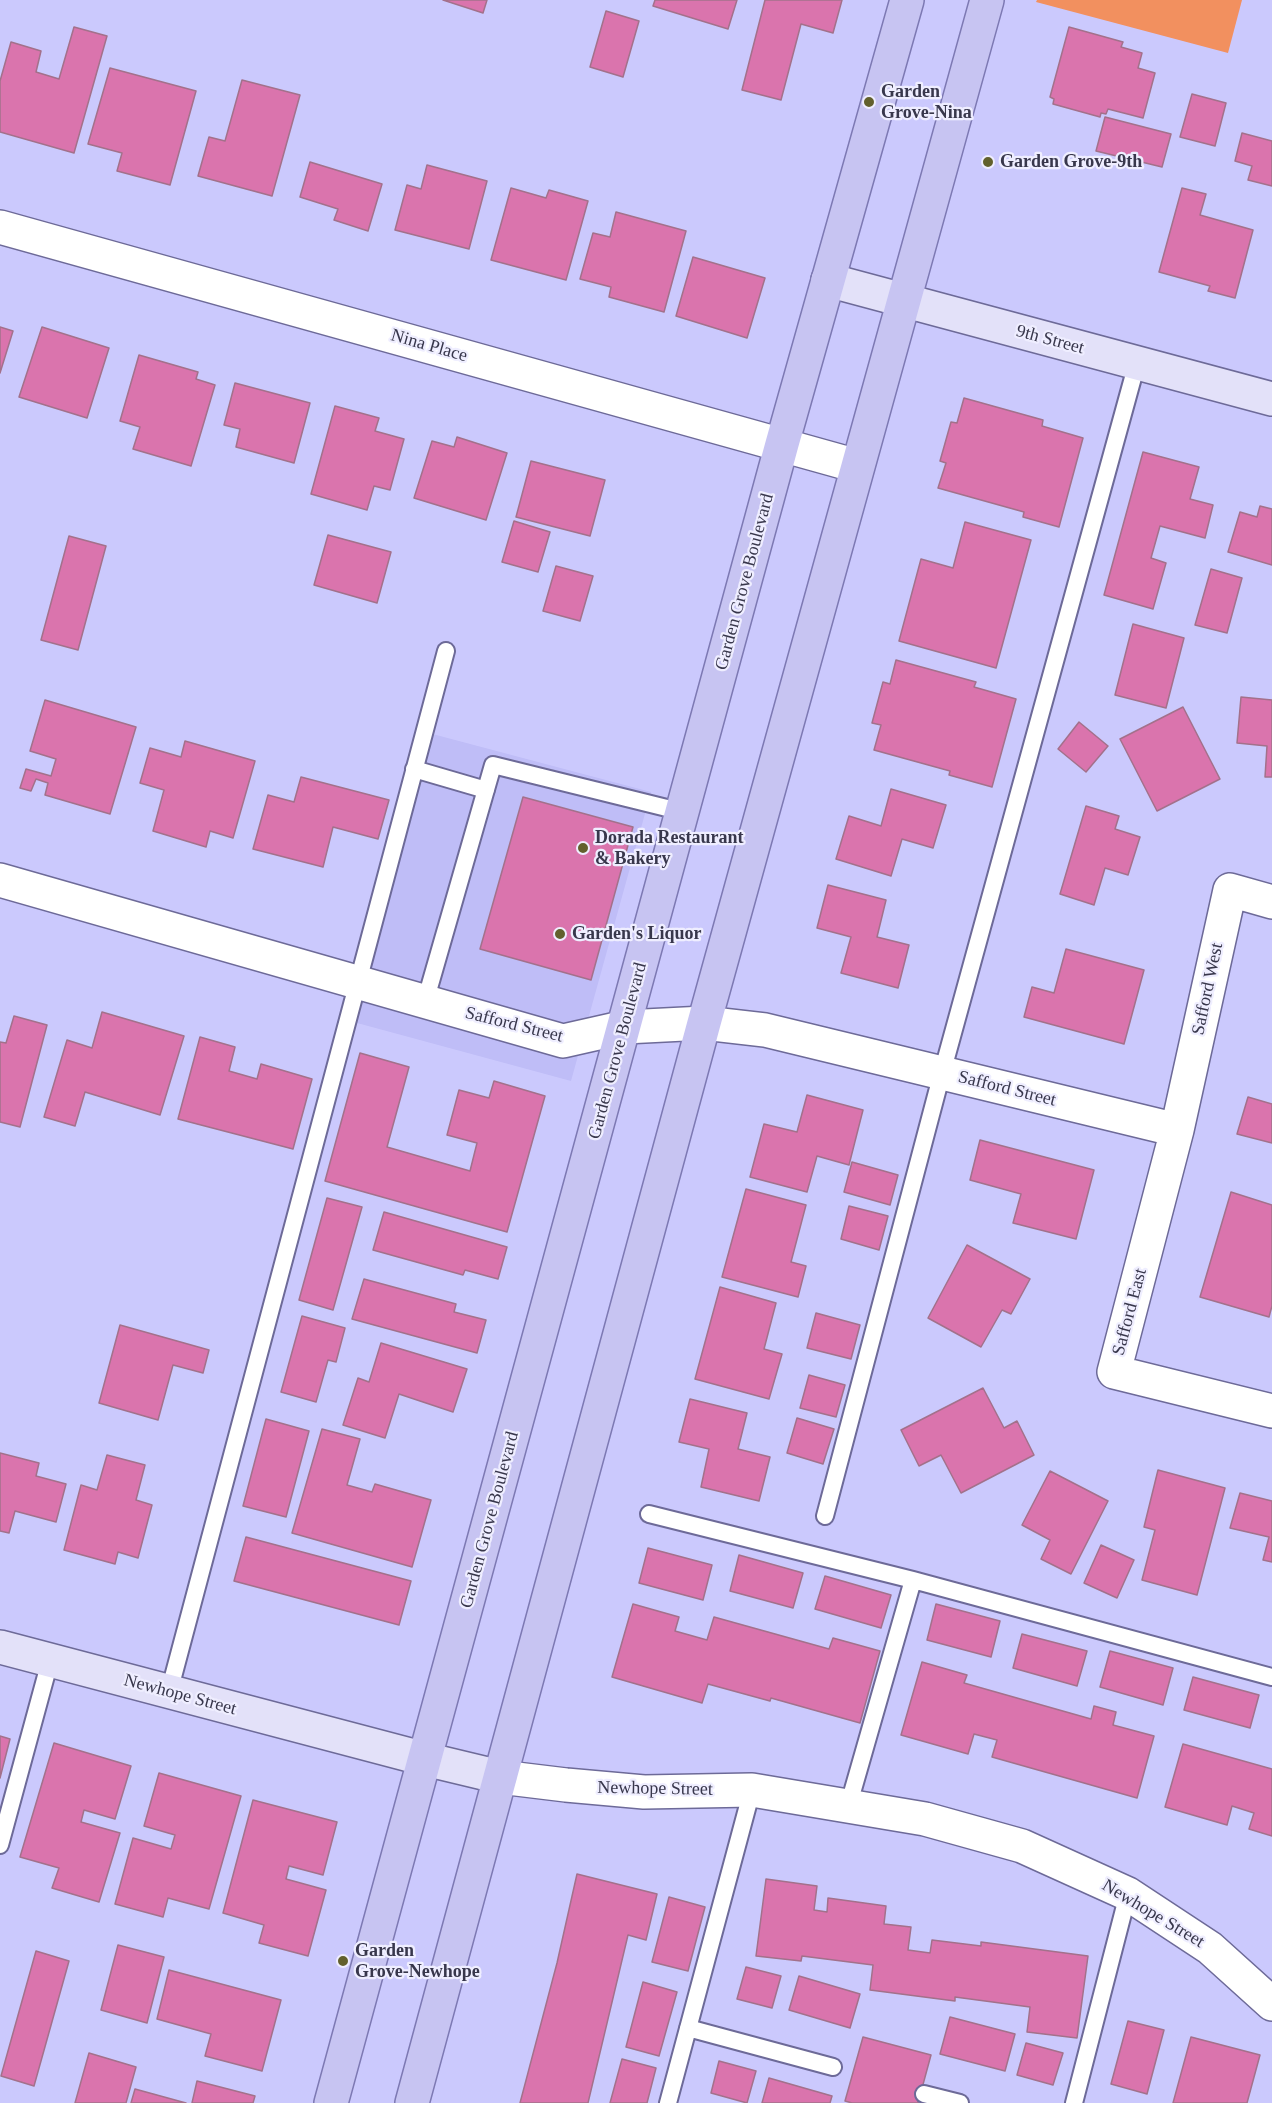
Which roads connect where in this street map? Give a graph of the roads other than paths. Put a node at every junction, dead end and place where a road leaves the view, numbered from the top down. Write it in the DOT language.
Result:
graph roads {
  1 [pos="906,0"];
  2 [pos="987,0"];
  3 [pos="0,227"];
  4 [pos="828,280"];
  5 [pos="903,300"];
  6 [pos="1137,363"];
  7 [pos="1272,399"];
  8 [pos="782,444"];
  9 [pos="857,466"];
  10 [pos="446,651"];
  11 [pos="414,769"];
  12 [pos="486,790"];
  13 [pos="683,812"];
  14 [pos="0,880"];
  15 [pos="1272,902"];
  16 [pos="357,982"];
  17 [pos="425,1002"];
  18 [pos="704,1023"];
  19 [pos="624,1027"];
  20 [pos="942,1073"];
  21 [pos="1178,1130"];
  22 [pos="1272,1412"];
  23 [pos="649,1514"];
  24 [pos="825,1516"];
  25 [pos="913,1580"];
  26 [pos="0,1647"];
  27 [pos="50,1661"];
  28 [pos="1272,1677"];
  29 [pos="169,1692"];
  30 [pos="425,1760"];
  31 [pos="500,1777"];
  32 [pos="752,1790"];
  33 [pos="848,1806"];
  34 [pos="0,1845"];
  35 [pos="1128,1894"];
  36 [pos="1272,2004"];
  37 [pos="688,2028"];
  38 [pos="833,2067"];
  39 [pos="924,2094"];
  40 [pos="331,2103"];
  41 [pos="412,2103"];
  42 [pos="668,2103"];
  43 [pos="960,2103"];
  44 [pos="1074,2103"];
  1 -- 4 [label="main road, Garden Grove Boulevard"];
  2 -- 5 [label="main road"];
  3 -- 8 [label="street, Nina Place"];
  4 -- 5 [label="street, 9th Street"];
  4 -- 8 [label="main road, Garden Grove Boulevard"];
  5 -- 6 [label="street, 9th Street"];
  5 -- 9 [label="main road"];
  6 -- 7 [label="street, 9th Street"];
  6 -- 20 [label="lane"];
  8 -- 9 [label="street, Nina Place"];
  8 -- 13 [label="main road, Garden Grove Boulevard"];
  9 -- 18 [label="main road"];
  10 -- 11 [label="lane"];
  11 -- 12 [label="lane"];
  11 -- 16 [label="lane"];
  12 -- 13 [label="lane"];
  12 -- 17 [label="lane"];
  13 -- 19 [label="main road, Garden Grove Boulevard"];
  14 -- 16 [label="street, Safford Street"];
  15 -- 21 [label="street, Safford West"];
  16 -- 17 [label="street, Safford Street"];
  16 -- 29 [label="lane"];
  17 -- 19 [label="street, Safford Street"];
  18 -- 19 [label="street, Safford Street"];
  18 -- 20 [label="street, Safford Street"];
  18 -- 31 [label="main road"];
  19 -- 30 [label="main road, Garden Grove Boulevard"];
  20 -- 21 [label="street, Safford Street"];
  20 -- 24 [label="lane"];
  21 -- 22 [label="street, Safford East"];
  23 -- 25 [label="lane"];
  25 -- 28 [label="lane"];
  25 -- 33 [label="lane"];
  26 -- 27 [label="street, Newhope Street"];
  27 -- 29 [label="street, Newhope Street"];
  27 -- 34 [label="lane"];
  29 -- 30 [label="street, Newhope Street"];
  30 -- 31 [label="street, Newhope Street"];
  30 -- 40 [label="main road, Garden Grove Boulevard"];
  31 -- 32 [label="street, Newhope Street"];
  31 -- 41 [label="main road"];
  32 -- 33 [label="street, Newhope Street"];
  32 -- 37 [label="lane"];
  33 -- 35 [label="street, Newhope Street"];
  35 -- 36 [label="street, Newhope Street"];
  35 -- 44 [label="lane"];
  37 -- 38 [label="lane"];
  37 -- 42 [label="lane"];
  39 -- 43 [label="lane"];
}
